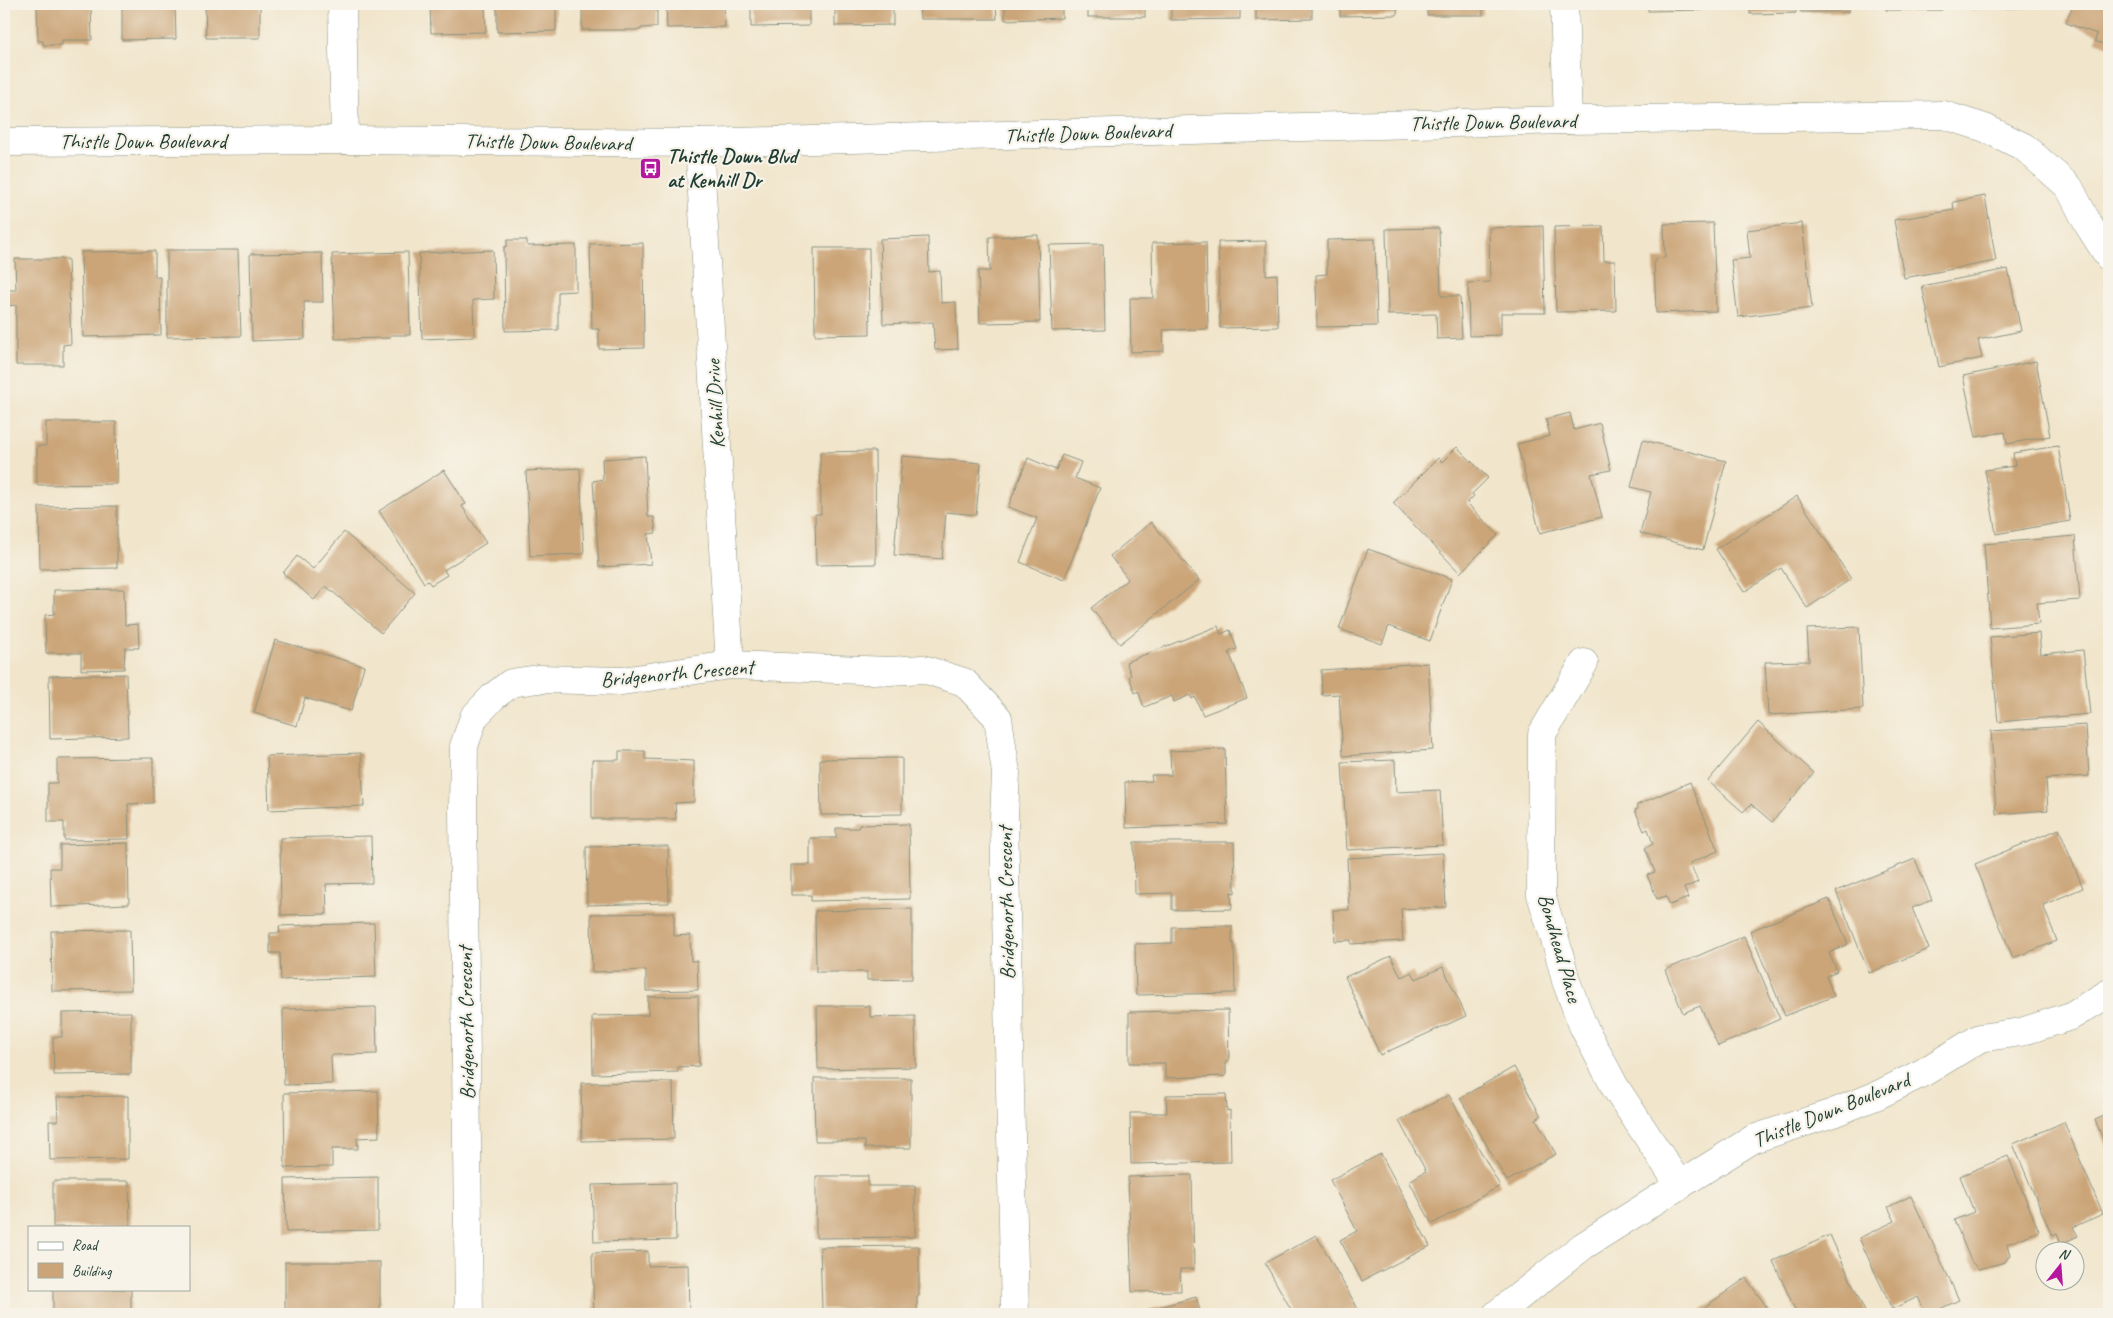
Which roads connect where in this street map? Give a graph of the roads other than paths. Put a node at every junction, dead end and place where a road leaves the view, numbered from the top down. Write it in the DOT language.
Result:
graph roads {
  1 [pos="342,4"];
  2 [pos="1564,4"];
  3 [pos="1568,120"];
  4 [pos="345,140"];
  5 [pos="4,142"];
  6 [pos="699,143"];
  7 [pos="2109,257"];
  8 [pos="1584,664"];
  9 [pos="730,665"];
  10 [pos="2109,992"];
  11 [pos="1680,1186"];
  12 [pos="470,1314"];
  13 [pos="1015,1314"];
  14 [pos="1497,1314"];
  1 -- 4 [label="street"];
  2 -- 3 [label="street"];
  3 -- 6 [label="street, Thistle Down Boulevard"];
  3 -- 7 [label="street, Thistle Down Boulevard"];
  4 -- 5 [label="street, Thistle Down Boulevard"];
  4 -- 6 [label="street, Thistle Down Boulevard"];
  6 -- 9 [label="street, Kenhill Drive"];
  8 -- 11 [label="street, Bondhead Place"];
  9 -- 12 [label="street, Bridgenorth Crescent"];
  9 -- 13 [label="street, Bridgenorth Crescent"];
  10 -- 11 [label="street, Thistle Down Boulevard"];
  11 -- 14 [label="street, Thistle Down Boulevard"];
}
